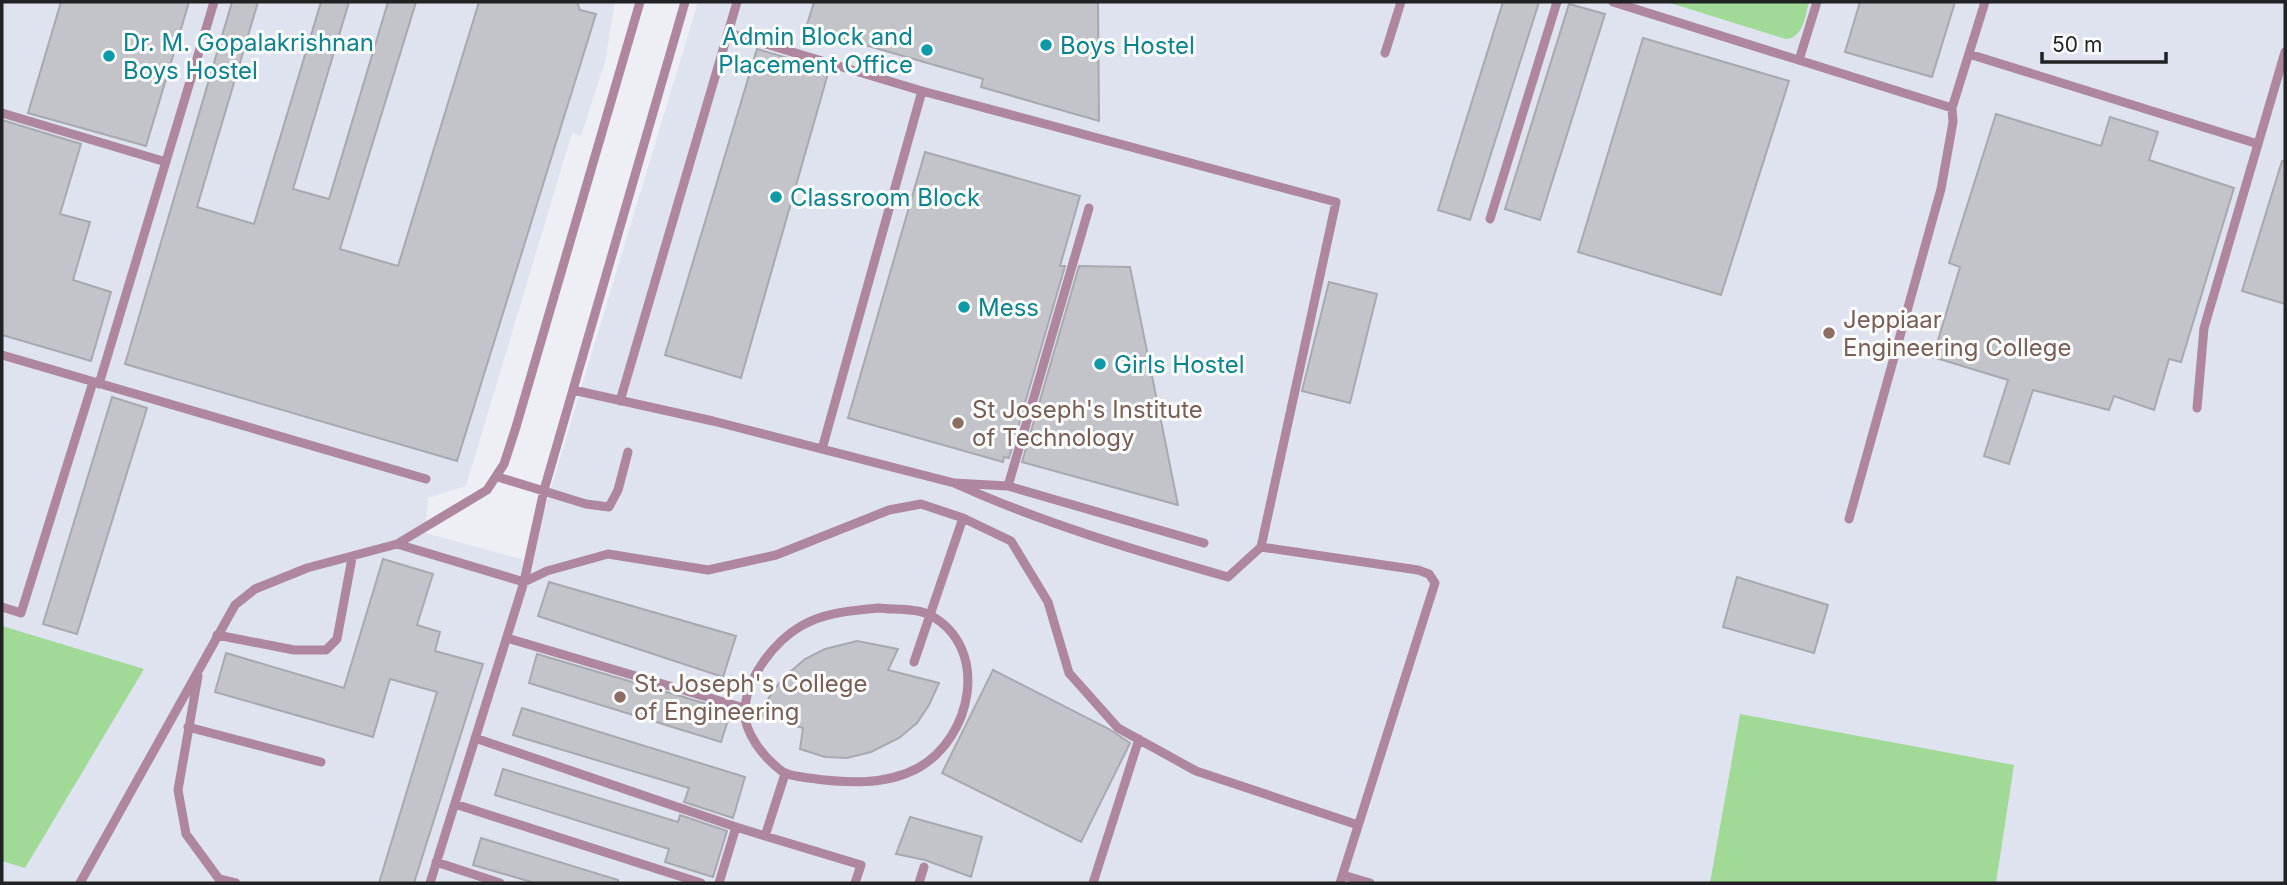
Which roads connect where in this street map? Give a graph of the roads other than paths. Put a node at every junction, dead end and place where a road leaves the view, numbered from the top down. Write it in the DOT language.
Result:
graph roads {
  1 [pos="214,2"];
  2 [pos="640,2"];
  3 [pos="685,2"];
  4 [pos="737,2"];
  5 [pos="1401,2"];
  6 [pos="1558,2"];
  7 [pos="1614,2"];
  8 [pos="1817,2"];
  9 [pos="1985,2"];
  10 [pos="1634,5"];
  11 [pos="729,33"];
  12 [pos="2285,52"];
  13 [pos="1385,53"];
  14 [pos="1969,54"];
  15 [pos="1799,60"];
  16 [pos="922,91"];
  17 [pos="1952,108"];
  18 [pos="2,113"];
  19 [pos="2258,144"];
  20 [pos="166,162"];
  21 [pos="1089,208"];
  22 [pos="1490,219"];
  23 [pos="2,355"];
  24 [pos="96,383"];
  25 [pos="573,390"];
  26 [pos="620,401"];
  27 [pos="2197,408"];
  28 [pos="822,449"];
  29 [pos="628,452"];
  30 [pos="498,477"];
  31 [pos="426,479"];
  32 [pos="954,483"];
  33 [pos="1008,486"];
  34 [pos="544,490"];
  35 [pos="962,519"];
  36 [pos="1849,519"];
  37 [pos="1204,543"];
  38 [pos="397,544"];
  39 [pos="1261,547"];
  40 [pos="352,558"];
  41 [pos="524,582"];
  42 [pos="2,607"];
  43 [pos="928,614"];
  44 [pos="217,635"];
  45 [pos="508,638"];
  46 [pos="914,662"];
  47 [pos="200,667"];
  48 [pos="744,708"];
  49 [pos="188,727"];
  50 [pos="475,738"];
  51 [pos="1139,739"];
  52 [pos="321,762"];
  53 [pos="785,774"];
  54 [pos="455,804"];
  55 [pos="1358,825"];
  56 [pos="736,828"];
  57 [pos="765,836"];
  58 [pos="436,862"];
  59 [pos="924,867"];
  60 [pos="1341,879"];
  61 [pos="80,883"];
  62 [pos="236,883"];
  63 [pos="430,883"];
  64 [pos="500,883"];
  65 [pos="701,883"];
  66 [pos="719,883"];
  67 [pos="855,883"];
  68 [pos="919,883"];
  69 [pos="1093,883"];
  70 [pos="1370,883"];
  1 -- 20 [label="lane"];
  2 -- 30 [label="lane"];
  3 -- 25 [label="lane"];
  4 -- 11 [label="lane"];
  5 -- 13 [label="lane"];
  6 -- 22 [label="lane"];
  7 -- 10 [label="lane"];
  8 -- 15 [label="lane"];
  9 -- 14 [label="lane"];
  10 -- 15 [label="lane"];
  11 -- 16 [label="lane"];
  11 -- 26 [label="lane"];
  12 -- 19 [label="lane"];
  14 -- 17 [label="lane"];
  14 -- 19 [label="lane"];
  15 -- 17 [label="lane"];
  16 -- 28 [label="lane"];
  16 -- 39 [label="lane"];
  17 -- 36 [label="lane"];
  18 -- 20 [label="lane"];
  19 -- 27 [label="lane"];
  20 -- 24 [label="lane"];
  21 -- 33 [label="lane"];
  23 -- 24 [label="lane"];
  24 -- 31 [label="lane"];
  24 -- 42 [label="lane"];
  25 -- 26 [label="lane"];
  25 -- 34 [label="lane"];
  26 -- 28 [label="lane"];
  28 -- 32 [label="lane"];
  29 -- 34 [label="lane"];
  30 -- 34 [label="lane"];
  30 -- 38 [label="lane"];
  32 -- 33 [label="lane"];
  32 -- 39 [label="lane"];
  33 -- 37 [label="lane"];
  34 -- 41 [label="lane"];
  35 -- 41 [label="lane"];
  35 -- 43 [label="lane"];
  35 -- 51 [label="lane"];
  38 -- 40 [label="lane"];
  38 -- 41 [label="lane"];
  39 -- 55 [label="lane"];
  40 -- 44 [label="lane"];
  40 -- 44 [label="lane"];
  41 -- 45 [label="lane"];
  43 -- 46 [label="lane"];
  43 -- 48 [label="lane"];
  43 -- 53 [label="lane"];
  44 -- 47 [label="lane"];
  45 -- 48 [label="lane"];
  45 -- 50 [label="lane"];
  47 -- 49 [label="lane"];
  47 -- 61 [label="lane"];
  48 -- 53 [label="lane"];
  49 -- 52 [label="lane"];
  49 -- 62 [label="lane"];
  50 -- 54 [label="lane"];
  50 -- 56 [label="lane"];
  51 -- 55 [label="lane"];
  51 -- 69 [label="lane"];
  53 -- 57 [label="lane"];
  54 -- 58 [label="lane"];
  54 -- 65 [label="lane"];
  55 -- 60 [label="lane"];
  56 -- 57 [label="lane"];
  56 -- 66 [label="lane"];
  57 -- 67 [label="lane"];
  58 -- 63 [label="lane"];
  58 -- 64 [label="lane"];
  59 -- 68 [label="lane"];
  60 -- 70 [label="lane"];
}
